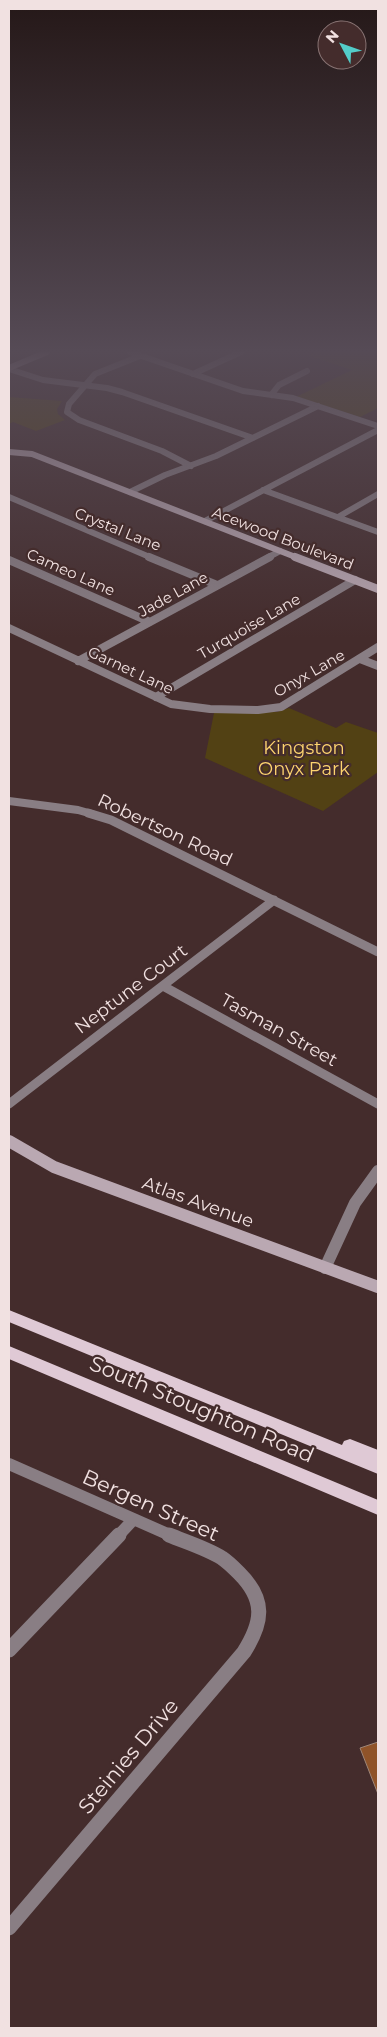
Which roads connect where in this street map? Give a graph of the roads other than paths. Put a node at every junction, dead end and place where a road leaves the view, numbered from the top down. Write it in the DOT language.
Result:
graph roads {
  1 [pos="152,447"];
  2 [pos="234,447"];
  3 [pos="343,447"];
  4 [pos="9,452"];
  5 [pos="190,466"];
  6 [pos="263,490"];
  7 [pos="130,492"];
  8 [pos="378,494"];
  9 [pos="9,496"];
  10 [pos="338,517"];
  11 [pos="205,521"];
  12 [pos="378,532"];
  13 [pos="280,551"];
  14 [pos="9,560"];
  15 [pos="355,580"];
  16 [pos="218,585"];
  17 [pos="378,588"];
  18 [pos="150,622"];
  19 [pos="9,628"];
  20 [pos="378,647"];
  21 [pos="360,659"];
  22 [pos="78,661"];
  23 [pos="378,666"];
  24 [pos="156,697"];
  25 [pos="248,709"];
  26 [pos="9,801"];
  27 [pos="274,900"];
  28 [pos="378,952"];
  29 [pos="163,986"];
  30 [pos="9,1104"];
  31 [pos="378,1104"];
  32 [pos="9,1141"];
  33 [pos="378,1171"];
  34 [pos="325,1268"];
  35 [pos="378,1288"];
  36 [pos="9,1316"];
  37 [pos="81,1345"];
  38 [pos="9,1352"];
  39 [pos="378,1457"];
  40 [pos="9,1464"];
  41 [pos="378,1467"];
  42 [pos="298,1474"];
  43 [pos="378,1508"];
  44 [pos="378,1515"];
  45 [pos="133,1520"];
  46 [pos="258,1603"];
  47 [pos="9,1650"];
  48 [pos="9,1928"];
  1 -- 5 [label="street"];
  2 -- 5 [label="street"];
  3 -- 6 [label="street"];
  4 -- 7 [label="street, Acewood Boulevard"];
  5 -- 7 [label="street"];
  6 -- 10 [label="street"];
  6 -- 11 [label="street"];
  7 -- 11 [label="street, Acewood Boulevard"];
  8 -- 10 [label="street"];
  9 -- 16 [label="street, Crystal Lane"];
  10 -- 12 [label="street"];
  11 -- 13 [label="street, Acewood Boulevard"];
  13 -- 15 [label="street, Acewood Boulevard"];
  13 -- 16 [label="street, Jade Lane"];
  14 -- 18 [label="street, Cameo Lane"];
  15 -- 17 [label="street, Acewood Boulevard"];
  15 -- 24 [label="street, Turquoise Lane"];
  16 -- 18 [label="street, Jade Lane"];
  18 -- 22 [label="street, Jade Lane"];
  19 -- 22 [label="street, Garnet Lane"];
  20 -- 21 [label="street, Onyx Lane"];
  21 -- 23 [label="street"];
  21 -- 25 [label="street, Onyx Lane"];
  22 -- 24 [label="street, Garnet Lane"];
  24 -- 25 [label="street, Garnet Lane"];
  26 -- 27 [label="street, Robertson Road"];
  27 -- 28 [label="street, Robertson Road"];
  27 -- 29 [label="street, Neptune Court"];
  29 -- 30 [label="street, Neptune Court"];
  29 -- 31 [label="street, Tasman Street"];
  32 -- 34 [label="street, Atlas Avenue"];
  33 -- 34 [label="street"];
  34 -- 35 [label="street, Atlas Avenue"];
  36 -- 37 [label="main road, South Stoughton Road"];
  37 -- 39 [label="main road"];
  37 -- 41 [label="main road, South Stoughton Road"];
  38 -- 42 [label="main road, South Stoughton Road"];
  40 -- 45 [label="street, Bergen Street"];
  42 -- 43 [label="main road, South Stoughton Road"];
  42 -- 44 [label="main road"];
  45 -- 46 [label="street, Bergen Street"];
  45 -- 47 [label="street"];
  46 -- 48 [label="street, Steinies Drive"];
}
